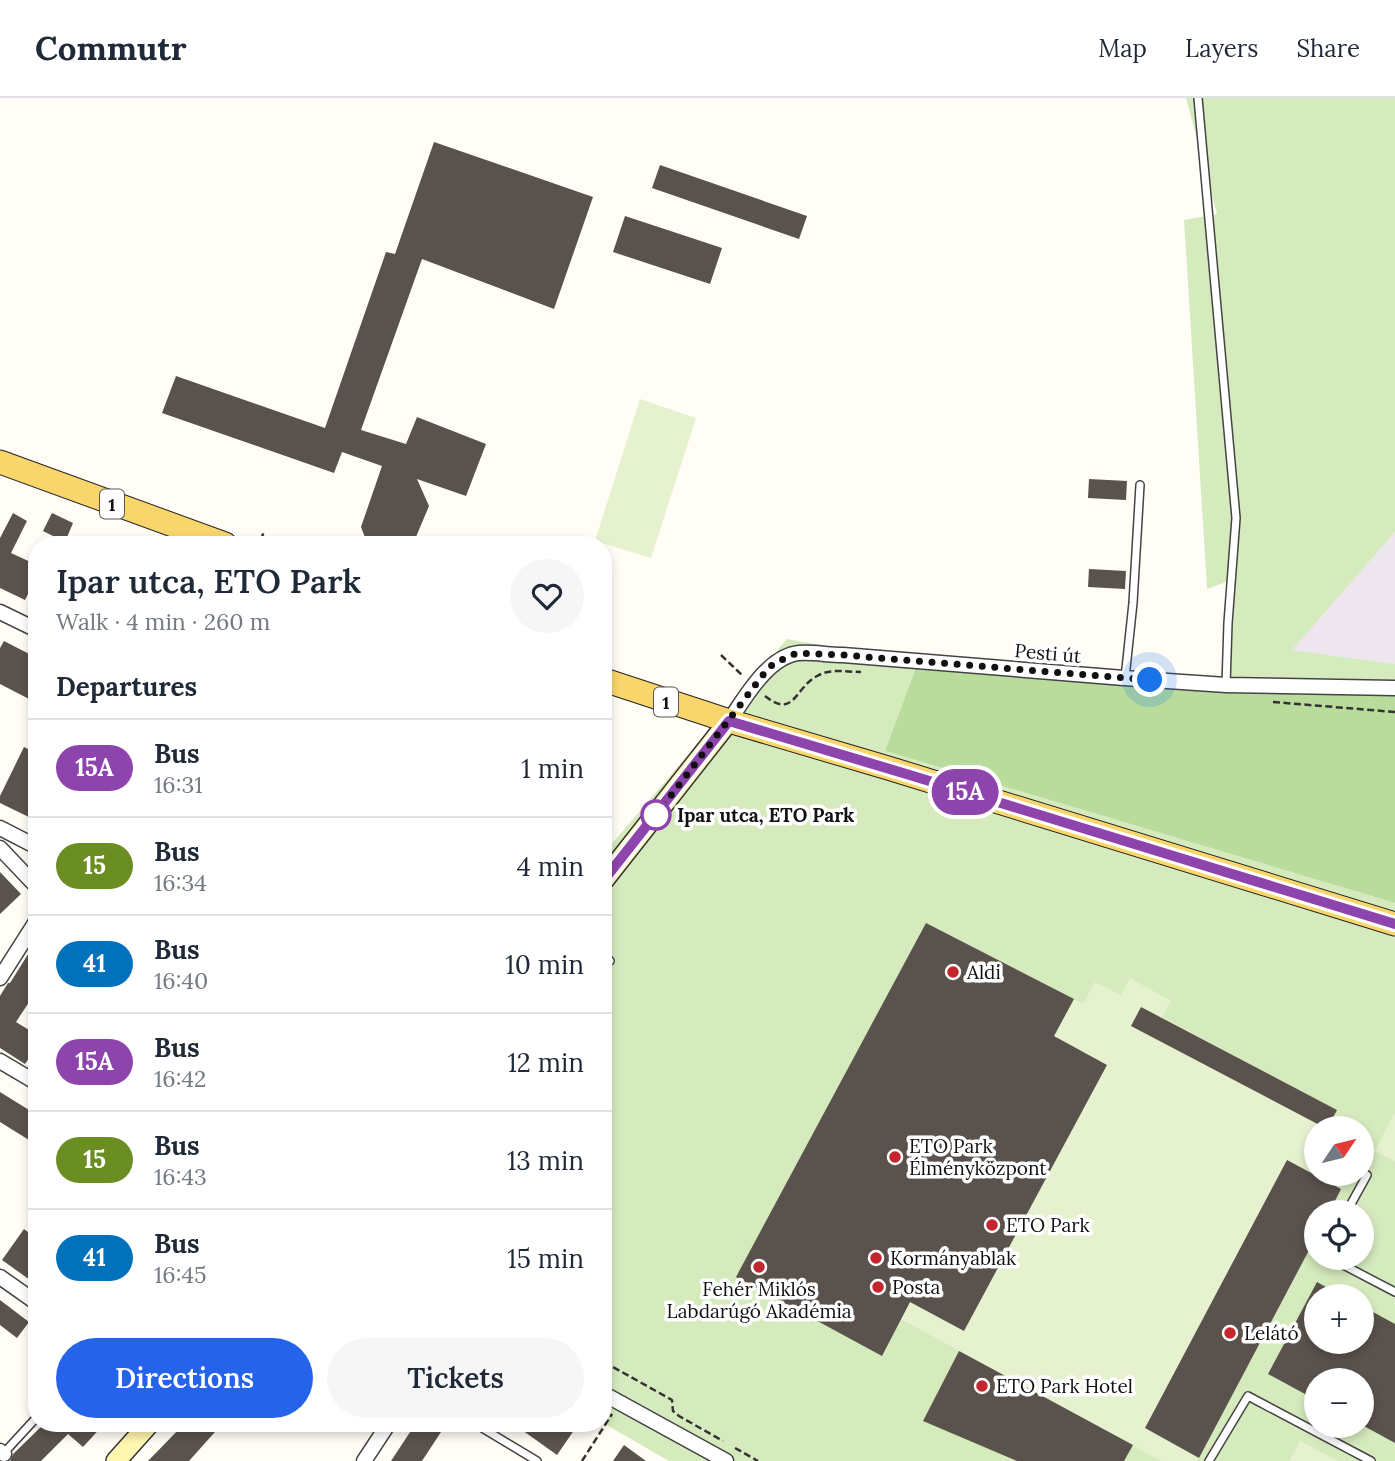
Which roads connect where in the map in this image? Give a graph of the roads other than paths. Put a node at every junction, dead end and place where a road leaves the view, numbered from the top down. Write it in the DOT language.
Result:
graph roads {
  1 [pos="1198,98"];
  2 [pos="0,462"];
  3 [pos="1140,485"];
  4 [pos="203,536"];
  5 [pos="0,612"];
  6 [pos="28,626"];
  7 [pos="1124,678"];
  8 [pos="612,683"];
  9 [pos="1226,685"];
  10 [pos="1395,688"];
  11 [pos="729,721"];
  12 [pos="0,828"];
  13 [pos="28,842"];
  14 [pos="0,848"];
  15 [pos="612,870"];
  16 [pos="28,878"];
  17 [pos="1395,924"];
  18 [pos="28,934"];
  19 [pos="0,978"];
  20 [pos="0,1061"];
  21 [pos="28,1078"];
  22 [pos="1353,1270"];
  23 [pos="0,1277"];
  24 [pos="1395,1292"];
  25 [pos="28,1297"];
  26 [pos="612,1398"];
  27 [pos="28,1426"];
  28 [pos="142,1432"];
  29 [pos="383,1432"];
  30 [pos="489,1432"];
  31 [pos="1,1454"];
  32 [pos="116,1461"];
  33 [pos="364,1461"];
  34 [pos="537,1461"];
  35 [pos="726,1461"];
  36 [pos="1209,1461"];
  37 [pos="1371,1461"];
  1 -- 9 [label="lane"];
  2 -- 4 [label="main road, 1"];
  3 -- 7 [label="lane"];
  5 -- 6 [label="street"];
  7 -- 9 [label="street, Pesti út"];
  7 -- 11 [label="street, Pesti út"];
  8 -- 11 [label="main road, 1"];
  9 -- 10 [label="street, Pesti út"];
  11 -- 15 [label="street"];
  11 -- 17 [label="main road, 1"];
  12 -- 13 [label="street"];
  14 -- 16 [label="street"];
  18 -- 19 [label="street"];
  20 -- 21 [label="street"];
  22 -- 24 [label="lane"];
  23 -- 25 [label="street"];
  26 -- 35 [label="street"];
  27 -- 31 [label="lane"];
  28 -- 32 [label="street"];
  29 -- 33 [label="street"];
  30 -- 34 [label="lane"];
  36 -- 37 [label="lane"];
}
